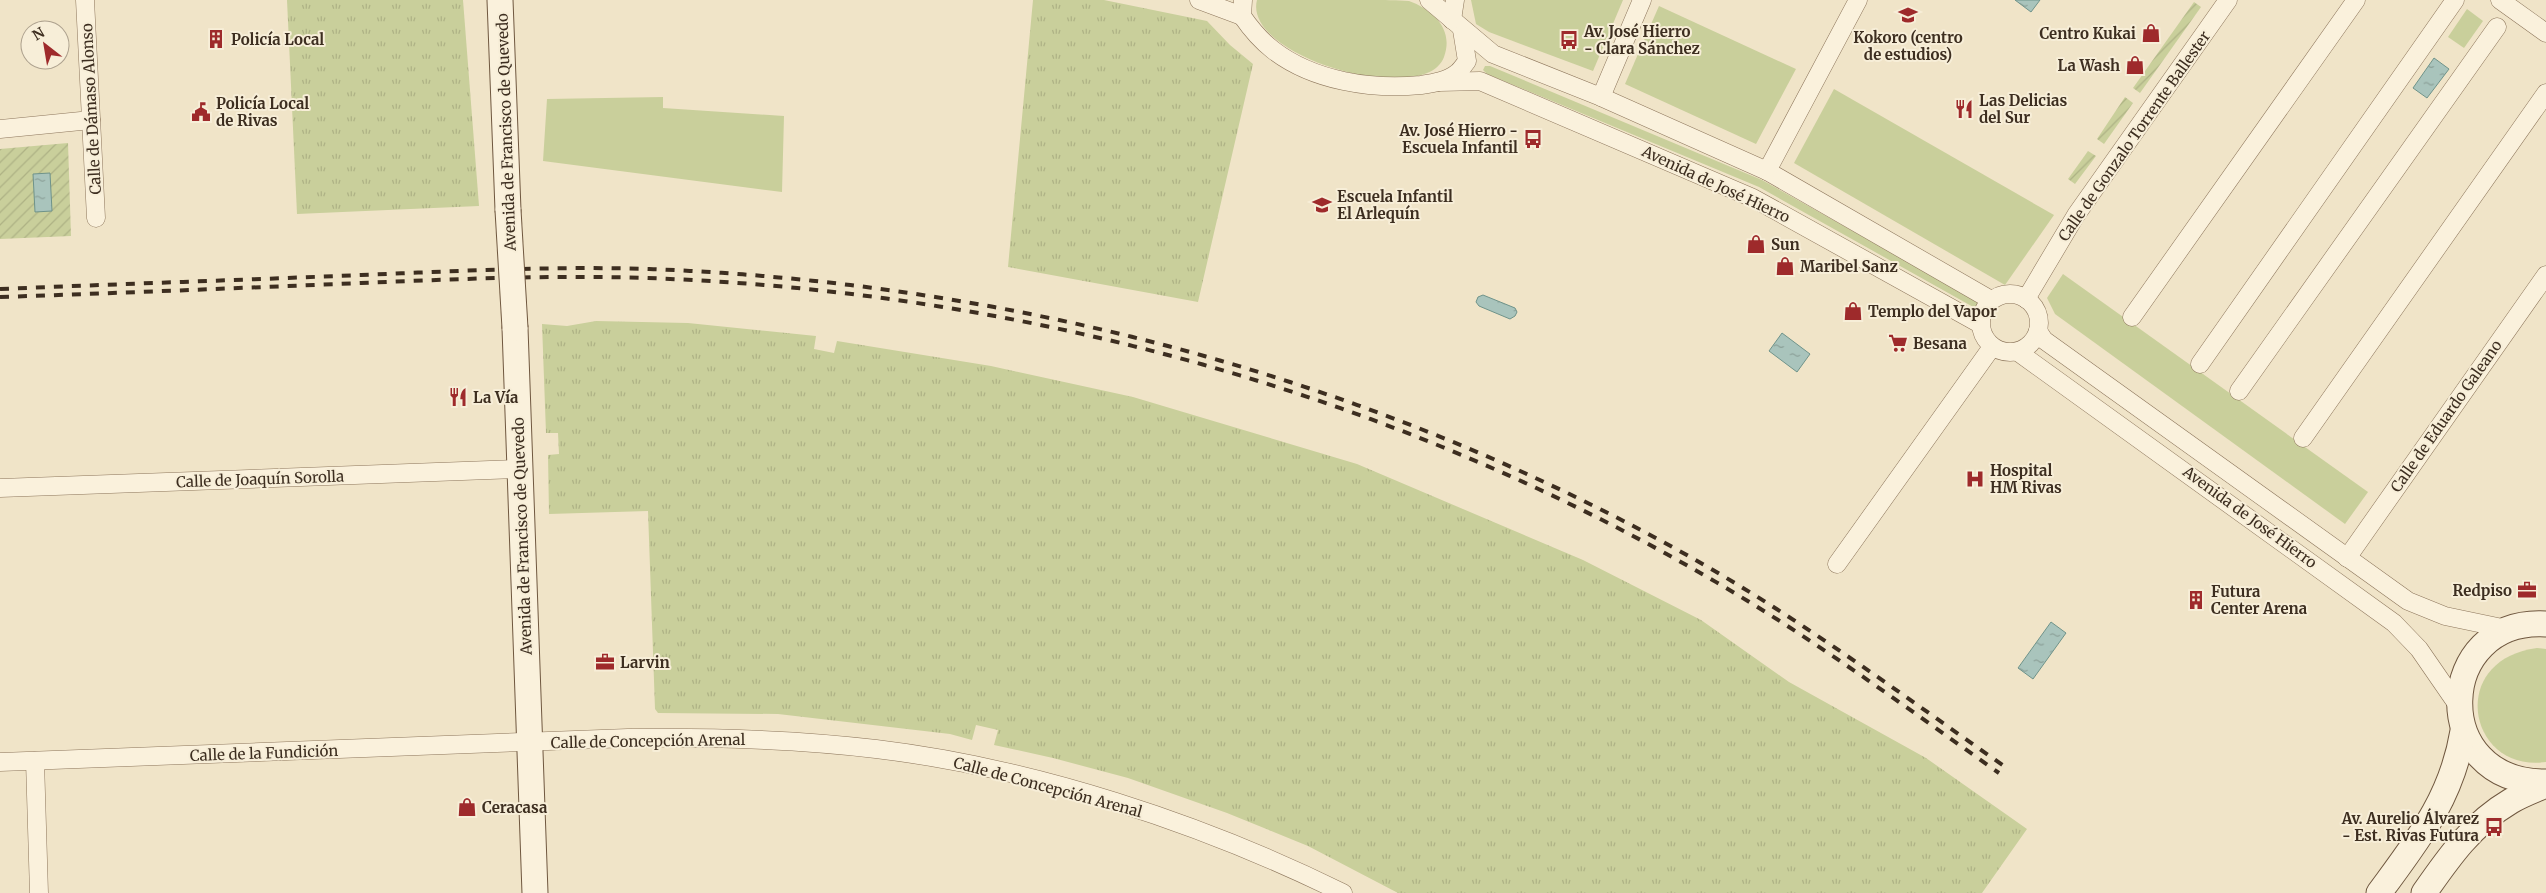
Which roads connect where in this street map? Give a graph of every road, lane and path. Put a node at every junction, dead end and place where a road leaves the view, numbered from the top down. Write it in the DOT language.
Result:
graph roads {
  1 [pos="84,0"];
  2 [pos="500,0"];
  3 [pos="1199,0"];
  4 [pos="1429,0"];
  5 [pos="1456,0"];
  6 [pos="1642,0"];
  7 [pos="1858,0"];
  8 [pos="2228,0"];
  9 [pos="2356,0"];
  10 [pos="2455,0"];
  11 [pos="2500,0"];
  12 [pos="1242,8"];
  13 [pos="1457,25"];
  14 [pos="2498,26"];
  15 [pos="2546,33"];
  16 [pos="1439,82"];
  17 [pos="2546,93"];
  18 [pos="1601,97"];
  19 [pos="91,120"];
  20 [pos="0,129"];
  21 [pos="1767,172"];
  22 [pos="96,218"];
  23 [pos="2546,275"];
  24 [pos="2026,299"];
  25 [pos="1991,300"];
  26 [pos="2132,317"];
  27 [pos="1980,324"];
  28 [pos="2038,331"];
  29 [pos="1992,347"];
  30 [pos="2018,352"];
  31 [pos="2200,364"];
  32 [pos="2239,392"];
  33 [pos="2303,438"];
  34 [pos="520,469"];
  35 [pos="0,488"];
  36 [pos="2347,558"];
  37 [pos="1836,564"];
  38 [pos="2533,624"];
  39 [pos="2459,707"];
  40 [pos="2463,731"];
  41 [pos="528,742"];
  42 [pos="36,761"];
  43 [pos="0,762"];
  44 [pos="2546,784"];
  45 [pos="39,893"];
  46 [pos="535,893"];
  47 [pos="1343,893"];
  48 [pos="2379,893"];
  49 [pos="2424,893"];
  1 -- 19 [label="street, Calle de Dámaso Alonso"];
  2 -- 34 [label="street, Avenida de Francisco de Quevedo, bridge"];
  3 -- 12 [label="street"];
  4 -- 13 [label="street, Avenida de José Hierro"];
  5 -- 13 [label="street"];
  6 -- 18 [label="street"];
  7 -- 21 [label="street"];
  8 -- 24 [label="street, Calle de Gonzalo Torrente Ballester"];
  9 -- 26 [label="street"];
  10 -- 31 [label="street"];
  11 -- 15 [label="street"];
  12 -- 16 [label="street, Avenida de José Hierro"];
  13 -- 16 [label="street"];
  13 -- 18 [label="street, Avenida de José Hierro"];
  14 -- 32 [label="street"];
  16 -- 27 [label="street, Avenida de José Hierro"];
  17 -- 33 [label="street"];
  18 -- 21 [label="street, Avenida de José Hierro"];
  19 -- 20 [label="street"];
  19 -- 22 [label="street, Calle de Dámaso Alonso"];
  21 -- 25 [label="street, Avenida de José Hierro"];
  23 -- 36 [label="street, Calle de Eduardo Galeano"];
  24 -- 25 [label="street"];
  24 -- 28 [label="street"];
  25 -- 27 [label="street"];
  27 -- 29 [label="street"];
  28 -- 30 [label="street"];
  28 -- 36 [label="street, Avenida de José Hierro"];
  29 -- 30 [label="street"];
  29 -- 37 [label="street"];
  30 -- 39 [label="street, Avenida de José Hierro"];
  34 -- 35 [label="street, Calle de Joaquín Sorolla"];
  34 -- 41 [label="street, Avenida de Francisco de Quevedo"];
  36 -- 38 [label="street, Avenida de José Hierro"];
  38 -- 39 [label="street"];
  39 -- 40 [label="street"];
  40 -- 44 [label="street"];
  40 -- 48 [label="street"];
  41 -- 42 [label="street, Calle de la Fundición"];
  41 -- 46 [label="street, Avenida de Francisco de Quevedo"];
  41 -- 47 [label="street, Calle de Concepción Arenal"];
  42 -- 43 [label="street, Calle de la Fundición"];
  42 -- 45 [label="street"];
  44 -- 49 [label="street"];
}
